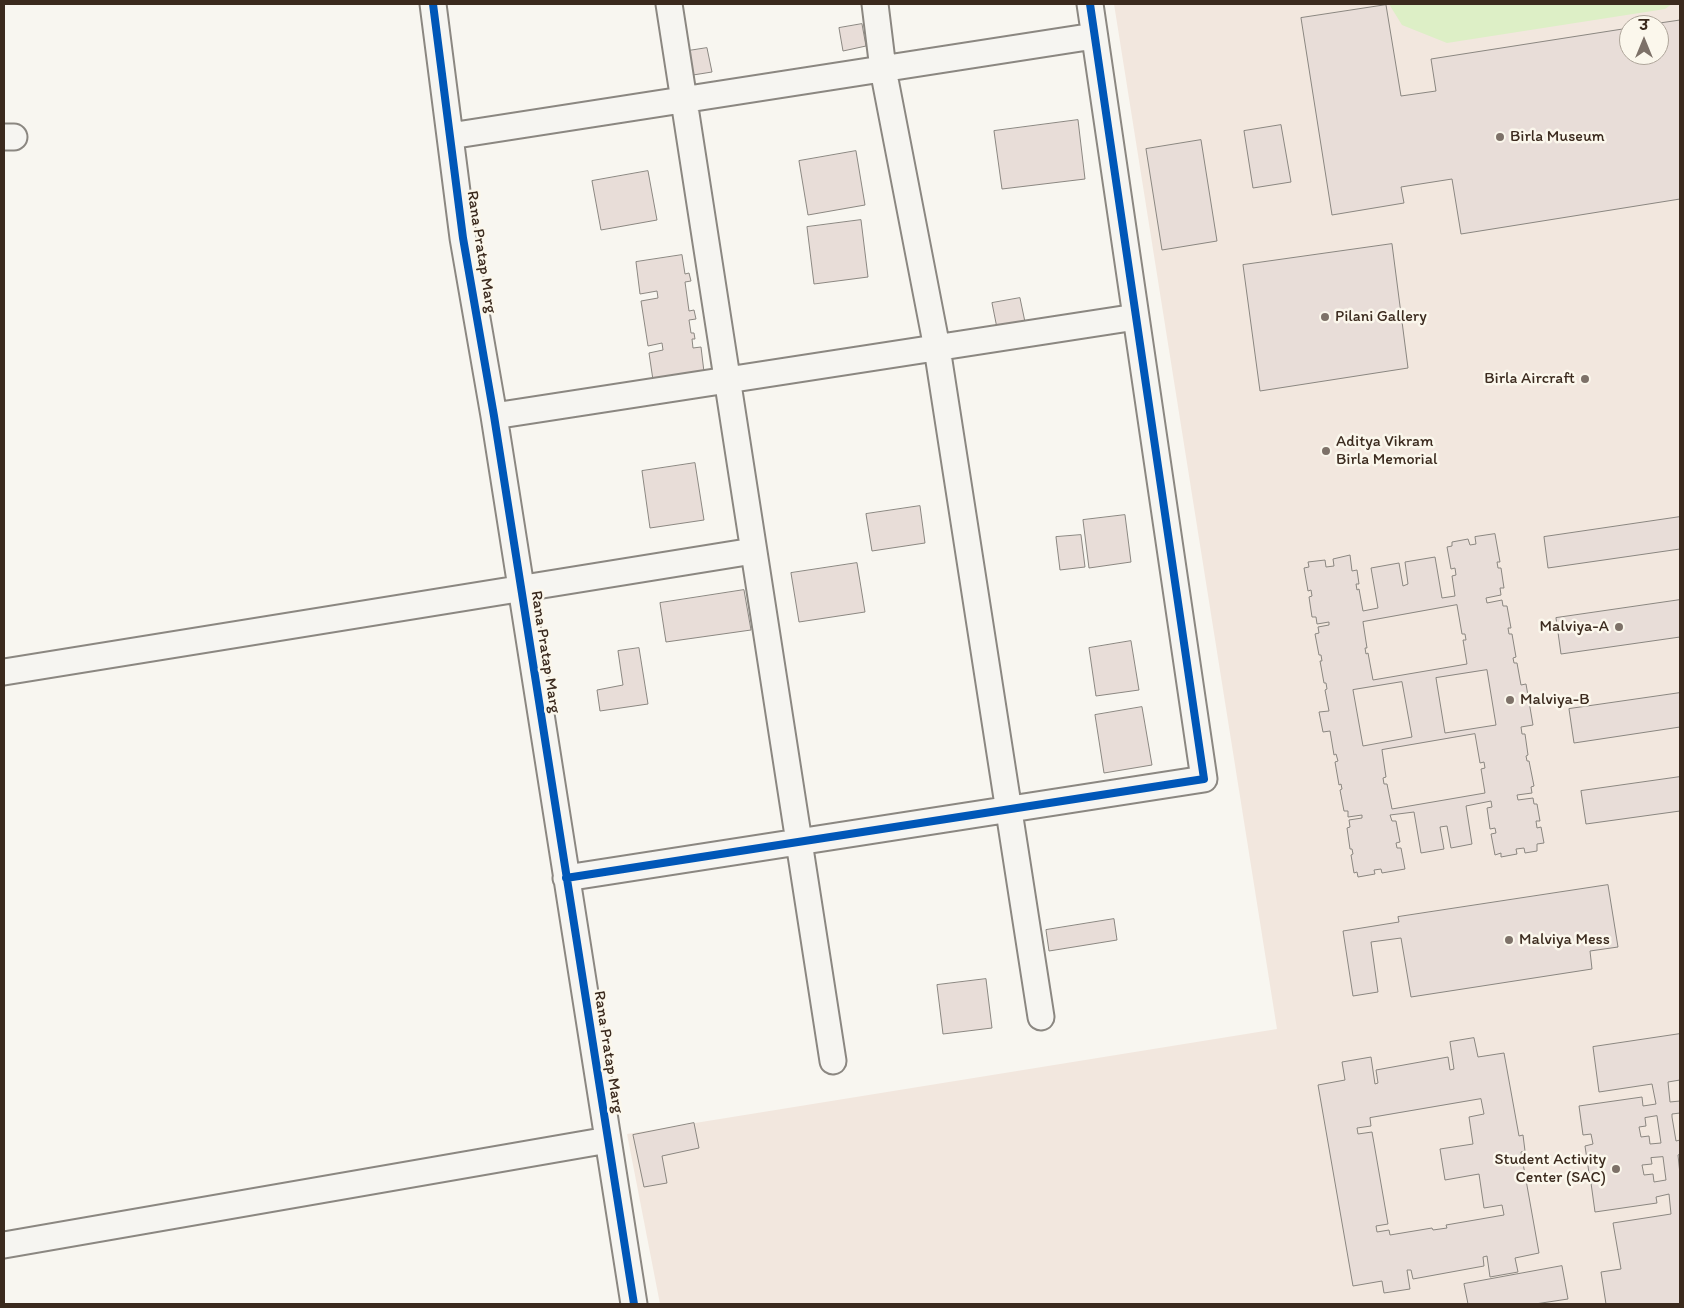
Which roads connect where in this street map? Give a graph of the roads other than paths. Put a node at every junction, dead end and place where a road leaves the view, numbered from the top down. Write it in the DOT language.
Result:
graph roads {
  1 [pos="433,4"];
  2 [pos="668,4"];
  3 [pos="874,4"];
  4 [pos="1090,4"];
  5 [pos="1094,36"];
  6 [pos="883,68"];
  7 [pos="684,100"];
  8 [pos="450,136"];
  9 [pos="1136,317"];
  10 [pos="937,348"];
  11 [pos="727,380"];
  12 [pos="494,416"];
  13 [pos="753,551"];
  14 [pos="521,588"];
  15 [pos="4,672"];
  16 [pos="1009,809"];
  17 [pos="799,842"];
  18 [pos="566,878"];
  19 [pos="1041,1017"];
  20 [pos="833,1061"];
  21 [pos="608,1140"];
  22 [pos="4,1245"];
  23 [pos="634,1304"];
  1 -- 8 [label="street, Rana Pratap Marg"];
  2 -- 7 [label="street"];
  3 -- 6 [label="street"];
  4 -- 5 [label="street"];
  5 -- 6 [label="street"];
  5 -- 9 [label="street"];
  6 -- 7 [label="street"];
  6 -- 10 [label="street"];
  7 -- 8 [label="street"];
  7 -- 11 [label="street"];
  8 -- 12 [label="street, Rana Pratap Marg"];
  9 -- 10 [label="street"];
  9 -- 16 [label="street"];
  10 -- 11 [label="street"];
  10 -- 16 [label="street"];
  11 -- 12 [label="street"];
  11 -- 13 [label="street"];
  12 -- 14 [label="street, Rana Pratap Marg"];
  13 -- 14 [label="street"];
  13 -- 17 [label="street"];
  14 -- 15 [label="street"];
  14 -- 18 [label="street, Rana Pratap Marg"];
  16 -- 17 [label="street"];
  16 -- 19 [label="street"];
  17 -- 18 [label="street"];
  17 -- 20 [label="street"];
  18 -- 21 [label="street, Rana Pratap Marg"];
  21 -- 22 [label="street"];
  21 -- 23 [label="street, Rana Pratap Marg"];
}
